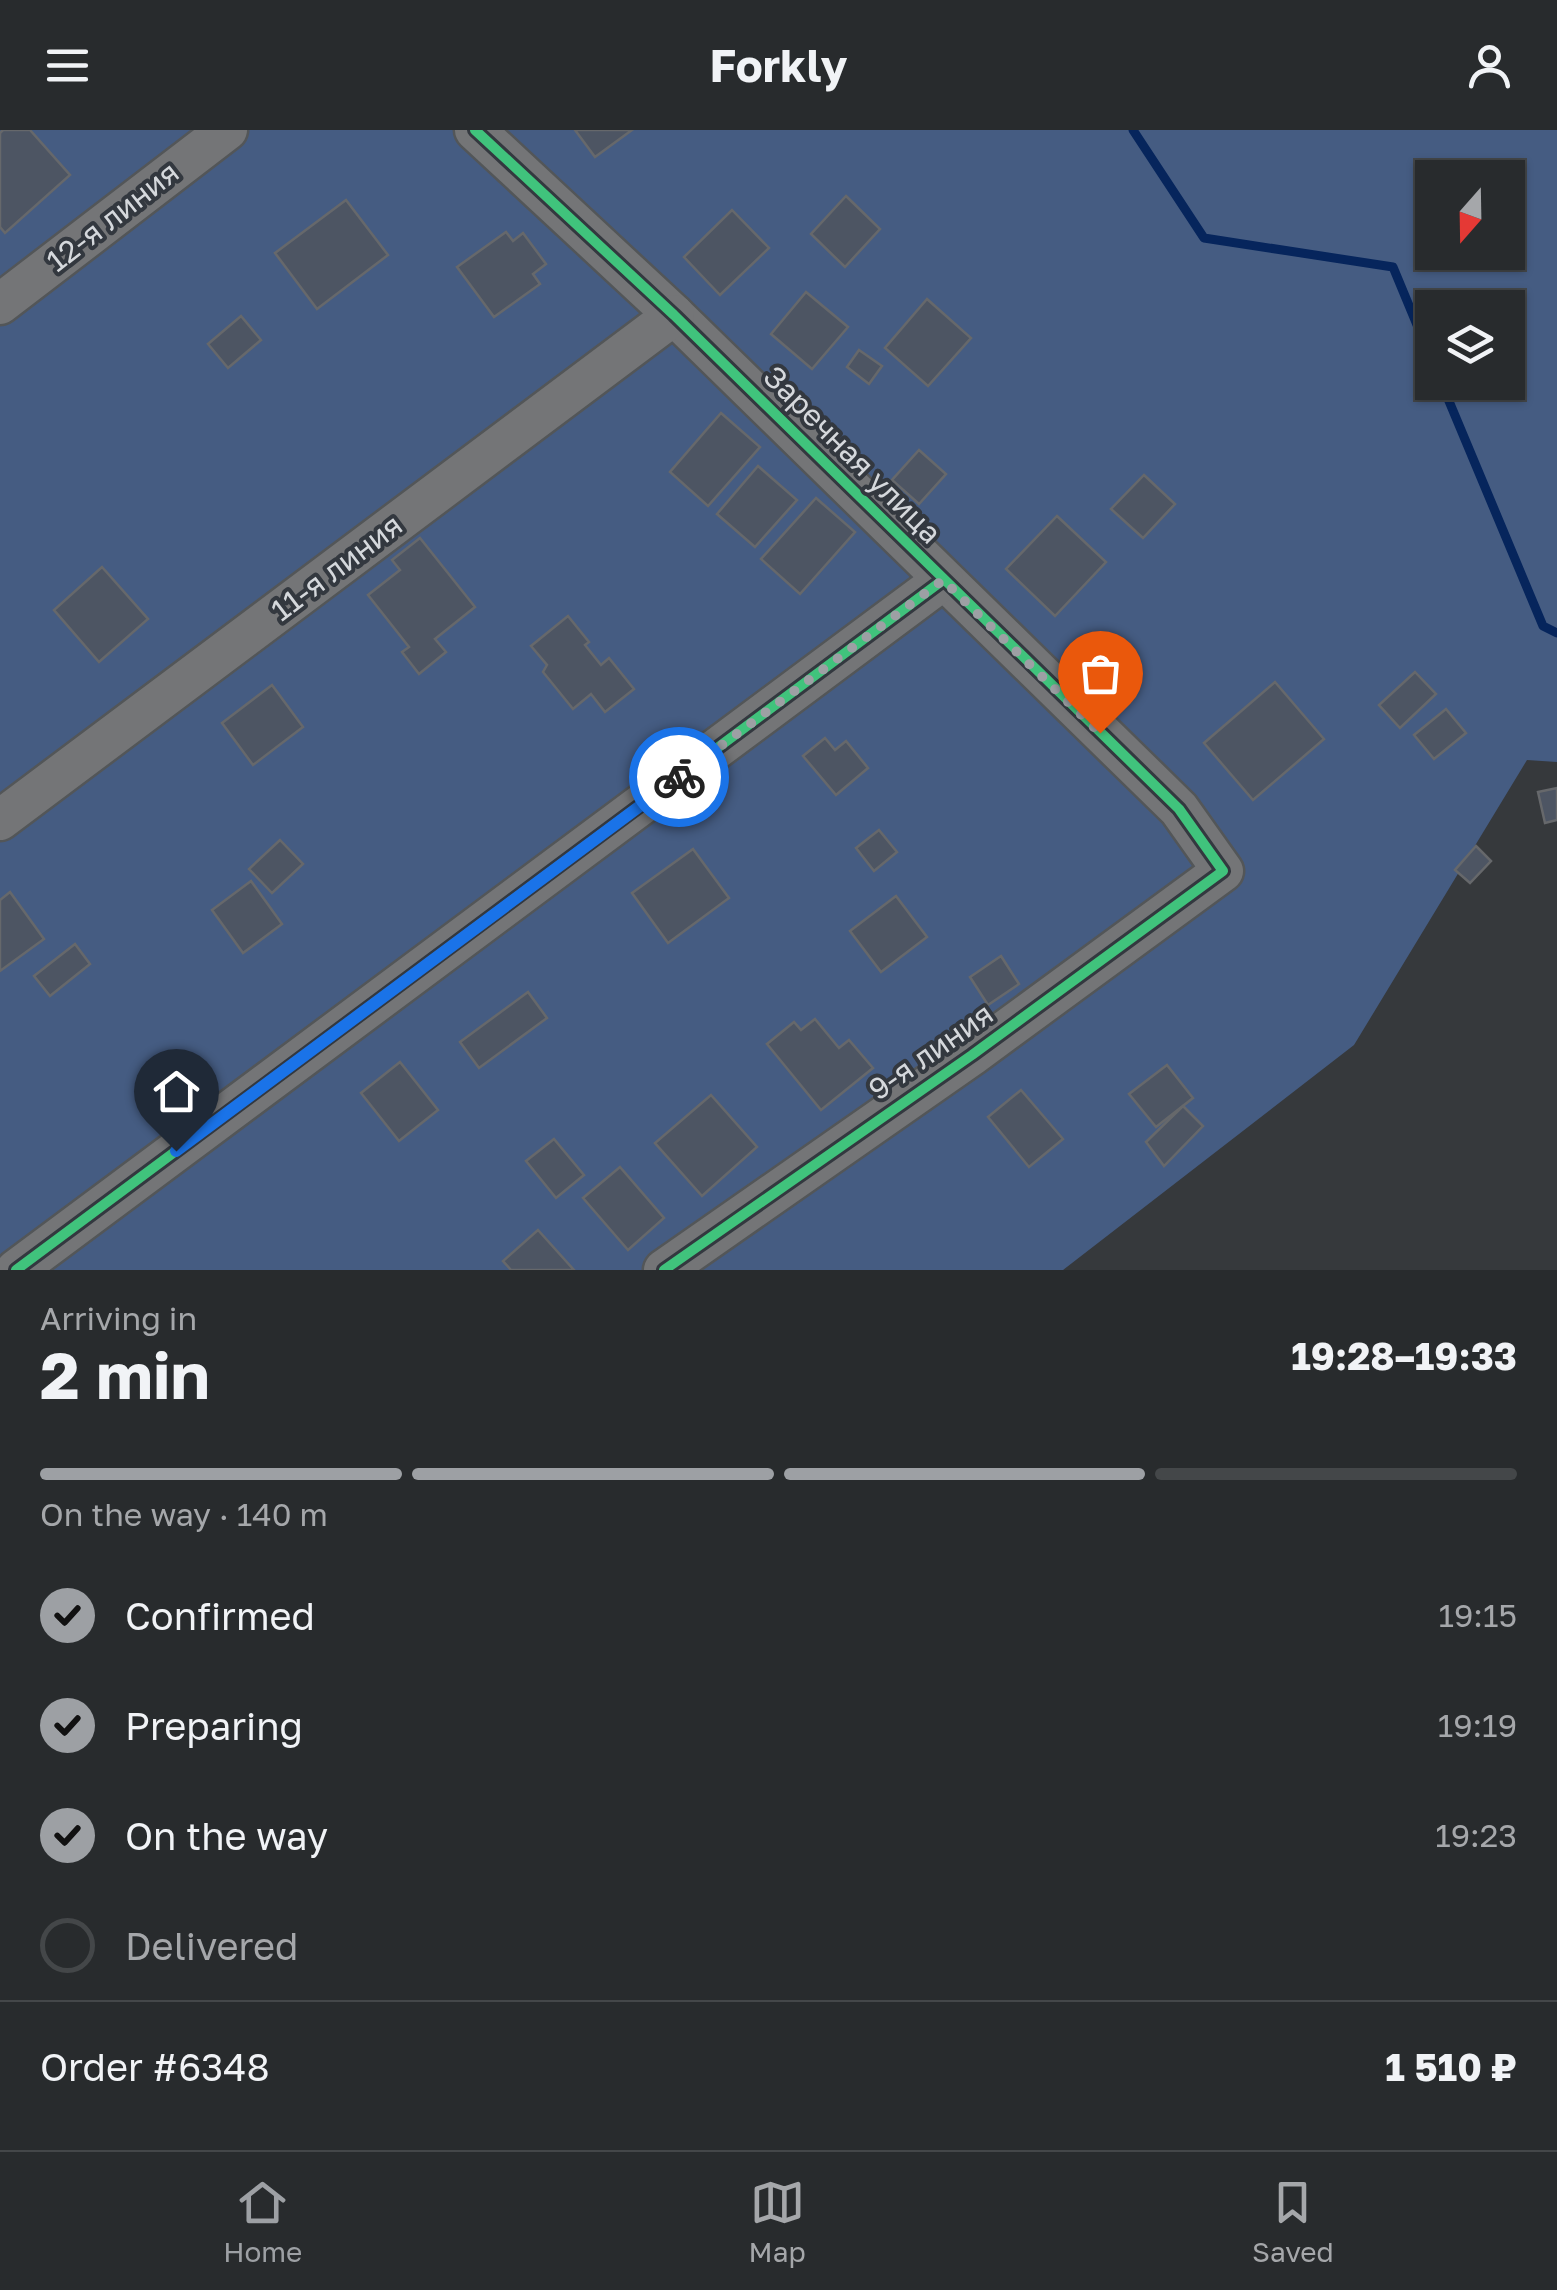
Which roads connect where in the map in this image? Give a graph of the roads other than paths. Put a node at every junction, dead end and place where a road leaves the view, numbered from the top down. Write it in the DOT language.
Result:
graph roads {
  1 [pos="227,130"];
  2 [pos="474,130"];
  3 [pos="0,304"];
  4 [pos="674,316"];
  5 [pos="943,580"];
  6 [pos="0,820"];
  7 [pos="1223,870"];
  8 [pos="16,1270"];
  9 [pos="664,1270"];
  1 -- 3 [label="street, 12-я линия"];
  2 -- 4 [label="street, Заречная улица"];
  4 -- 5 [label="street, Заречная улица"];
  4 -- 6 [label="street, 11-я линия"];
  5 -- 7 [label="street, Заречная улица"];
  5 -- 8 [label="street"];
  7 -- 9 [label="street, 9-я линия"];
}
